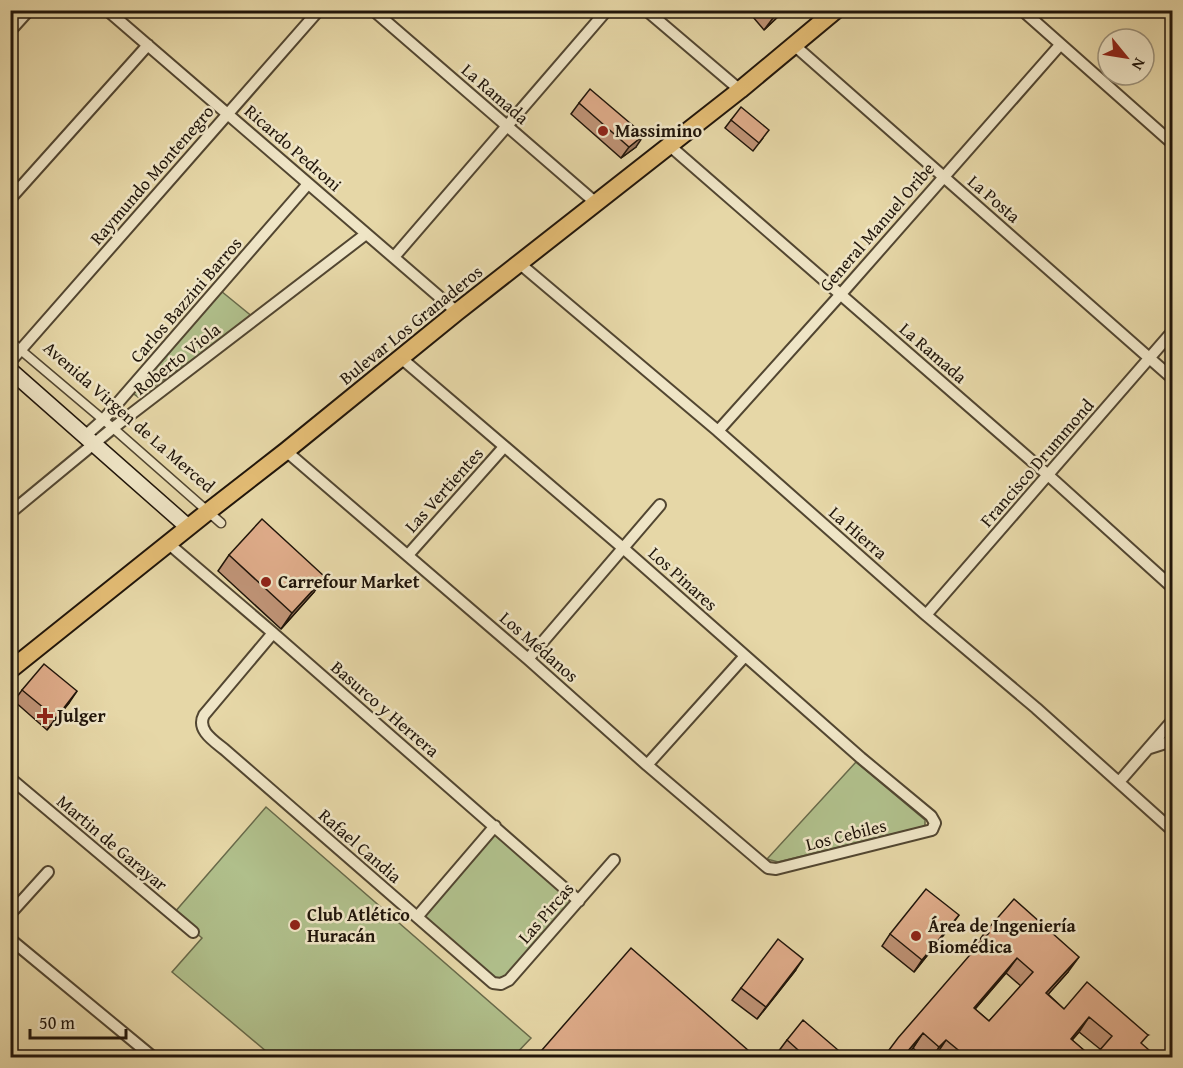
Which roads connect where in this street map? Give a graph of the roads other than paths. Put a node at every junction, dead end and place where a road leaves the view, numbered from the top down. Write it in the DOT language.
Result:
graph roads {
  1 [pos="29,10"];
  2 [pos="107,10"];
  3 [pos="319,10"];
  4 [pos="374,10"];
  5 [pos="607,10"];
  6 [pos="646,10"];
  7 [pos="836,10"];
  8 [pos="1022,10"];
  9 [pos="10,31"];
  10 [pos="148,45"];
  11 [pos="794,45"];
  12 [pos="1060,45"];
  13 [pos="740,90"];
  14 [pos="228,114"];
  15 [pos="507,127"];
  16 [pos="1173,143"];
  17 [pos="670,146"];
  18 [pos="943,176"];
  19 [pos="308,184"];
  20 [pos="10,199"];
  21 [pos="596,202"];
  22 [pos="366,234"];
  23 [pos="394,257"];
  24 [pos="519,263"];
  25 [pos="841,294"];
  26 [pos="456,312"];
  27 [pos="1173,332"];
  28 [pos="10,340"];
  29 [pos="21,350"];
  30 [pos="401,358"];
  31 [pos="1149,358"];
  32 [pos="10,362"];
  33 [pos="10,370"];
  34 [pos="1173,378"];
  35 [pos="103,420"];
  36 [pos="113,428"];
  37 [pos="718,432"];
  38 [pos="90,440"];
  39 [pos="504,447"];
  40 [pos="286,451"];
  41 [pos="1048,475"];
  42 [pos="660,505"];
  43 [pos="208,512"];
  44 [pos="10,513"];
  45 [pos="221,523"];
  46 [pos="188,527"];
  47 [pos="168,544"];
  48 [pos="623,548"];
  49 [pos="408,555"];
  50 [pos="1173,587"];
  51 [pos="926,615"];
  52 [pos="273,633"];
  53 [pos="745,656"];
  54 [pos="528,659"];
  55 [pos="10,670"];
  56 [pos="1173,721"];
  57 [pos="1173,741"];
  58 [pos="1148,749"];
  59 [pos="647,765"];
  60 [pos="10,778"];
  61 [pos="1119,782"];
  62 [pos="495,826"];
  63 [pos="932,830"];
  64 [pos="1173,830"];
  65 [pos="614,860"];
  66 [pos="768,868"];
  67 [pos="48,872"];
  68 [pos="579,901"];
  69 [pos="10,914"];
  70 [pos="417,917"];
  71 [pos="193,932"];
  72 [pos="10,939"];
  73 [pos="501,984"];
  74 [pos="154,1058"];
  1 -- 9 [label="street"];
  2 -- 10 [label="street, Ricardo Pedroni"];
  3 -- 14 [label="street, Raymundo Montenegro"];
  4 -- 15 [label="street, La Ramada"];
  5 -- 15 [label="street"];
  6 -- 13 [label="street"];
  7 -- 11 [label="main road, Bulevar Los Granaderos"];
  8 -- 12 [label="street"];
  10 -- 14 [label="street, Ricardo Pedroni"];
  10 -- 20 [label="street"];
  11 -- 13 [label="main road, Bulevar Los Granaderos"];
  11 -- 18 [label="street, La Posta"];
  12 -- 16 [label="street"];
  12 -- 18 [label="street, General Manuel Oribe"];
  13 -- 17 [label="main road, Bulevar Los Granaderos"];
  14 -- 19 [label="street, Ricardo Pedroni"];
  14 -- 29 [label="street, Raymundo Montenegro"];
  15 -- 21 [label="street, La Ramada"];
  15 -- 23 [label="street"];
  17 -- 21 [label="main road, Bulevar Los Granaderos"];
  17 -- 25 [label="street, La Ramada"];
  18 -- 25 [label="street, General Manuel Oribe"];
  18 -- 31 [label="street, La Posta"];
  19 -- 22 [label="street, Ricardo Pedroni"];
  19 -- 35 [label="street, Carlos Bazzini Barros"];
  21 -- 24 [label="main road, Bulevar Los Granaderos"];
  22 -- 23 [label="street, Ricardo Pedroni"];
  22 -- 36 [label="street, Roberto Viola"];
  23 -- 26 [label="street, Ricardo Pedroni"];
  24 -- 26 [label="main road, Bulevar Los Granaderos"];
  24 -- 37 [label="street, La Hierra"];
  25 -- 37 [label="street, General Manuel Oribe"];
  25 -- 41 [label="street, La Ramada"];
  26 -- 30 [label="main road, Bulevar Los Granaderos"];
  27 -- 31 [label="street, Francisco Drummond"];
  28 -- 29 [label="street, Avenida Virgen de La Merced"];
  29 -- 32 [label="street, Raymundo Montenegro"];
  29 -- 35 [label="street, Avenida Virgen de La Merced"];
  30 -- 39 [label="street, Los Pinares"];
  30 -- 40 [label="main road, Bulevar Los Granaderos"];
  31 -- 34 [label="street, La Posta"];
  31 -- 41 [label="street, Francisco Drummond"];
  33 -- 38 [label="main road"];
  35 -- 36 [label="street, Avenida Virgen de La Merced"];
  35 -- 38 [label="street, Carlos Bazzini Barros"];
  36 -- 38 [label="street, Roberto Viola"];
  36 -- 43 [label="street, Avenida Virgen de La Merced"];
  37 -- 51 [label="street, La Hierra"];
  38 -- 44 [label="street, Roberto Viola"];
  38 -- 46 [label="main road"];
  39 -- 48 [label="street, Los Pinares"];
  39 -- 49 [label="street, Las Vertientes"];
  40 -- 43 [label="main road, Bulevar Los Granaderos"];
  40 -- 49 [label="street, Los Médanos"];
  41 -- 50 [label="street, La Ramada"];
  41 -- 51 [label="street, Francisco Drummond"];
  42 -- 48 [label="street"];
  43 -- 45 [label="street, Avenida Virgen de La Merced"];
  43 -- 46 [label="main road, Bulevar Los Granaderos"];
  46 -- 47 [label="main road, Bulevar Los Granaderos"];
  47 -- 52 [label="street, Basurco y Herrera"];
  47 -- 55 [label="main road, Bulevar Los Granaderos"];
  48 -- 53 [label="street, Los Pinares"];
  48 -- 54 [label="street"];
  49 -- 54 [label="street, Los Médanos"];
  51 -- 61 [label="street, La Hierra"];
  52 -- 62 [label="street, Basurco y Herrera"];
  52 -- 70 [label="street, Rafael Candia"];
  53 -- 59 [label="street"];
  53 -- 63 [label="street, Los Pinares"];
  54 -- 59 [label="street, Los Médanos"];
  56 -- 58 [label="street"];
  57 -- 58 [label="street"];
  58 -- 61 [label="street"];
  59 -- 66 [label="street, Los Médanos"];
  60 -- 71 [label="street, Martin de Garayar"];
  61 -- 64 [label="street, La Hierra"];
  62 -- 68 [label="street, Basurco y Herrera"];
  62 -- 70 [label="street"];
  63 -- 66 [label="street, Los Cebiles"];
  65 -- 68 [label="street, Las Pircas"];
  67 -- 69 [label="street"];
  68 -- 73 [label="street, Las Pircas"];
  70 -- 73 [label="street, Rafael Candia"];
  72 -- 74 [label="street"];
}
